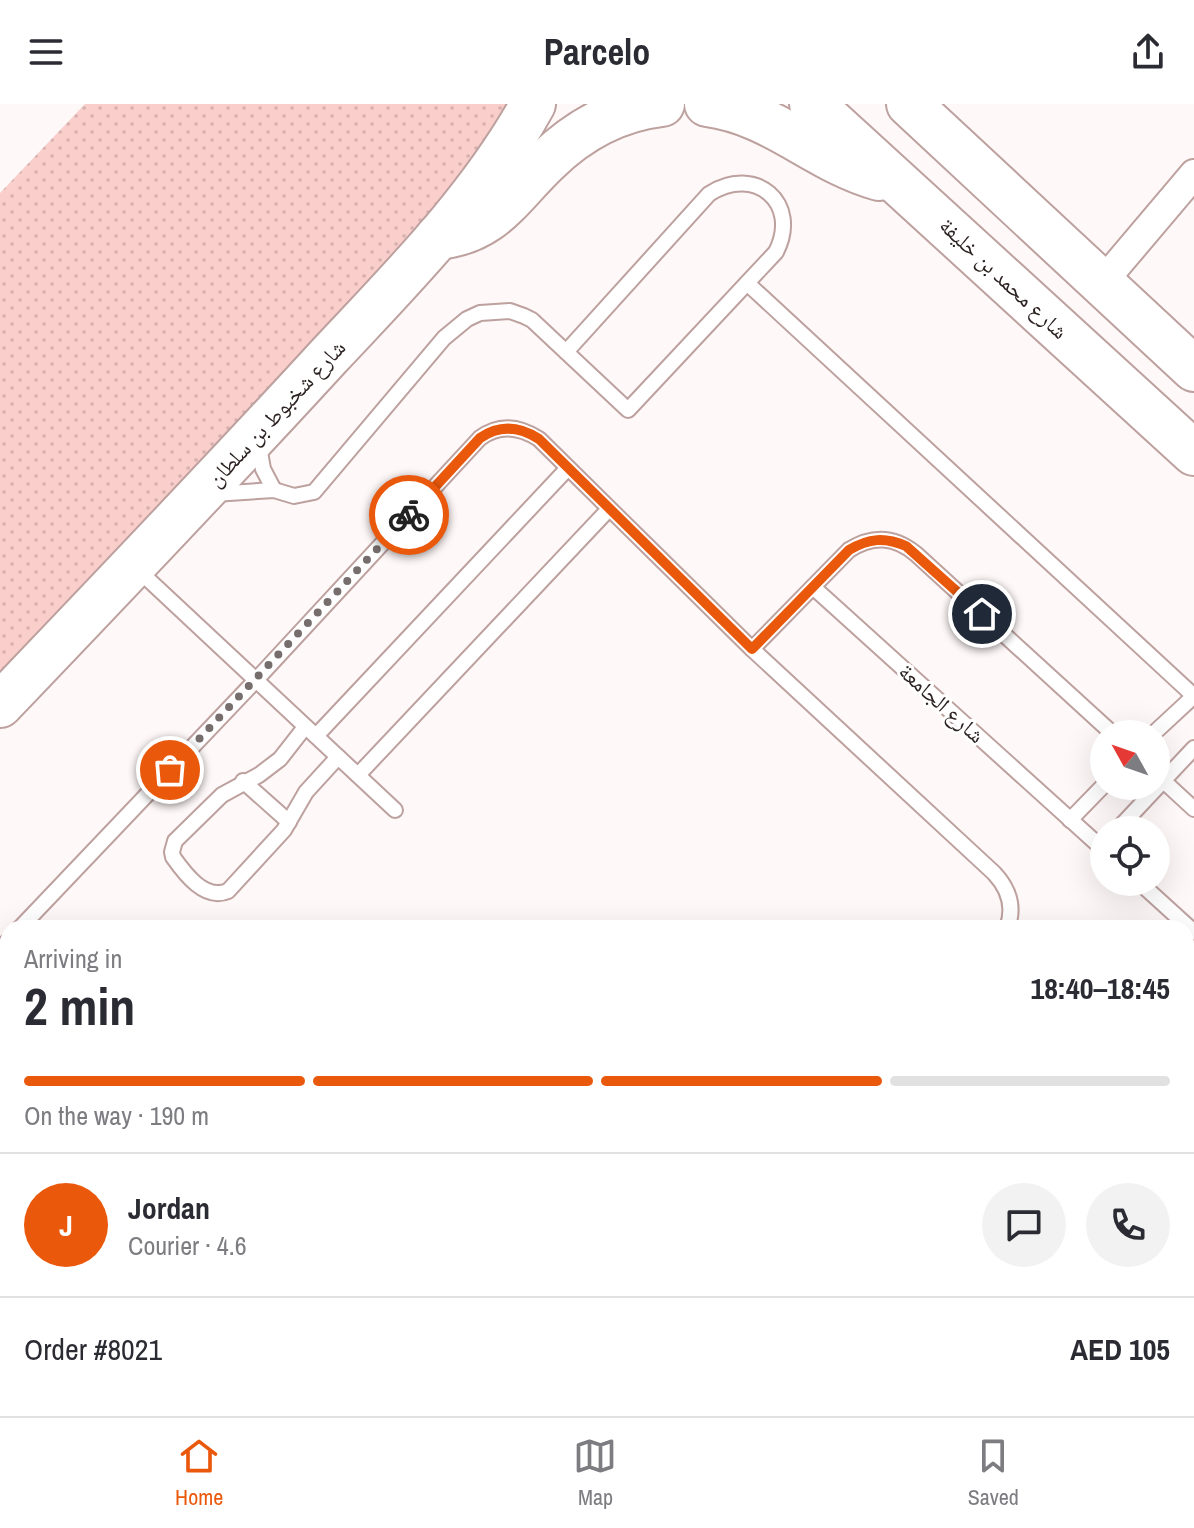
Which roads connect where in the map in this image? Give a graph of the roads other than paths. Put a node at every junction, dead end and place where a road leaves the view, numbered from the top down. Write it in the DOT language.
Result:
graph roads {
  1 [pos="533,104"];
  2 [pos="662,104"];
  3 [pos="707,104"];
  4 [pos="812,104"];
  5 [pos="909,104"];
  6 [pos="1194,174"];
  7 [pos="899,183"];
  8 [pos="438,237"];
  9 [pos="747,283"];
  10 [pos="1101,284"];
  11 [pos="566,352"];
  12 [pos="1194,369"];
  13 [pos="259,433"];
  14 [pos="1194,453"];
  15 [pos="568,468"];
  16 [pos="274,490"];
  17 [pos="198,497"];
  18 [pos="609,509"];
  19 [pos="133,565"];
  20 [pos="813,587"];
  21 [pos="752,649"];
  22 [pos="256,680"];
  23 [pos="1194,696"];
  24 [pos="0,705"];
  25 [pos="1098,720"];
  26 [pos="1168,720"];
  27 [pos="311,731"];
  28 [pos="1194,748"];
  29 [pos="338,757"];
  30 [pos="1170,768"];
  31 [pos="358,775"];
  32 [pos="243,781"];
  33 [pos="1170,786"];
  34 [pos="1090,799"];
  35 [pos="1141,800"];
  36 [pos="1194,809"];
  37 [pos="395,810"];
  38 [pos="1128,816"];
  39 [pos="1070,820"];
  40 [pos="289,822"];
  41 [pos="1090,836"];
  42 [pos="1154,896"];
  43 [pos="28,920"];
  44 [pos="1008,920"];
  45 [pos="1181,920"];
  1 -- 8 [label="main road, شارع شخبوط بن سلطان"];
  2 -- 8 [label="main road"];
  3 -- 7 [label="main road"];
  4 -- 7 [label="main road, شارع محمد بن خليفة"];
  5 -- 10 [label="main road"];
  6 -- 10 [label="street"];
  7 -- 14 [label="main road, شارع محمد بن خليفة"];
  8 -- 13 [label="main road, شارع شخبوط بن سلطان"];
  9 -- 11 [label="lane"];
  9 -- 11 [label="lane"];
  9 -- 23 [label="lane"];
  10 -- 12 [label="main road"];
  11 -- 16 [label="lane"];
  13 -- 16 [label="lane"];
  13 -- 17 [label="main road, شارع شخبوط بن سلطان"];
  15 -- 18 [label="lane"];
  15 -- 22 [label="lane"];
  15 -- 27 [label="lane"];
  16 -- 17 [label="lane"];
  17 -- 19 [label="main road, شارع شخبوط بن سلطان"];
  18 -- 21 [label="lane"];
  18 -- 31 [label="lane"];
  19 -- 22 [label="lane"];
  19 -- 24 [label="main road, شارع شخبوط بن سلطان"];
  20 -- 21 [label="lane"];
  20 -- 25 [label="lane"];
  20 -- 39 [label="lane, شارع الجامعة"];
  21 -- 44 [label="lane"];
  22 -- 27 [label="lane"];
  22 -- 43 [label="lane"];
  23 -- 26 [label="lane"];
  27 -- 29 [label="lane"];
  27 -- 32 [label="lane"];
  28 -- 30 [label="lane"];
  29 -- 31 [label="lane"];
  29 -- 40 [label="lane"];
  31 -- 37 [label="lane"];
  32 -- 40 [label="lane"];
  32 -- 40 [label="lane"];
  33 -- 36 [label="lane"];
  34 -- 39 [label="lane"];
  35 -- 38 [label="lane"];
  39 -- 41 [label="lane, شارع الجامعة"];
  42 -- 45 [label="lane"];
}
